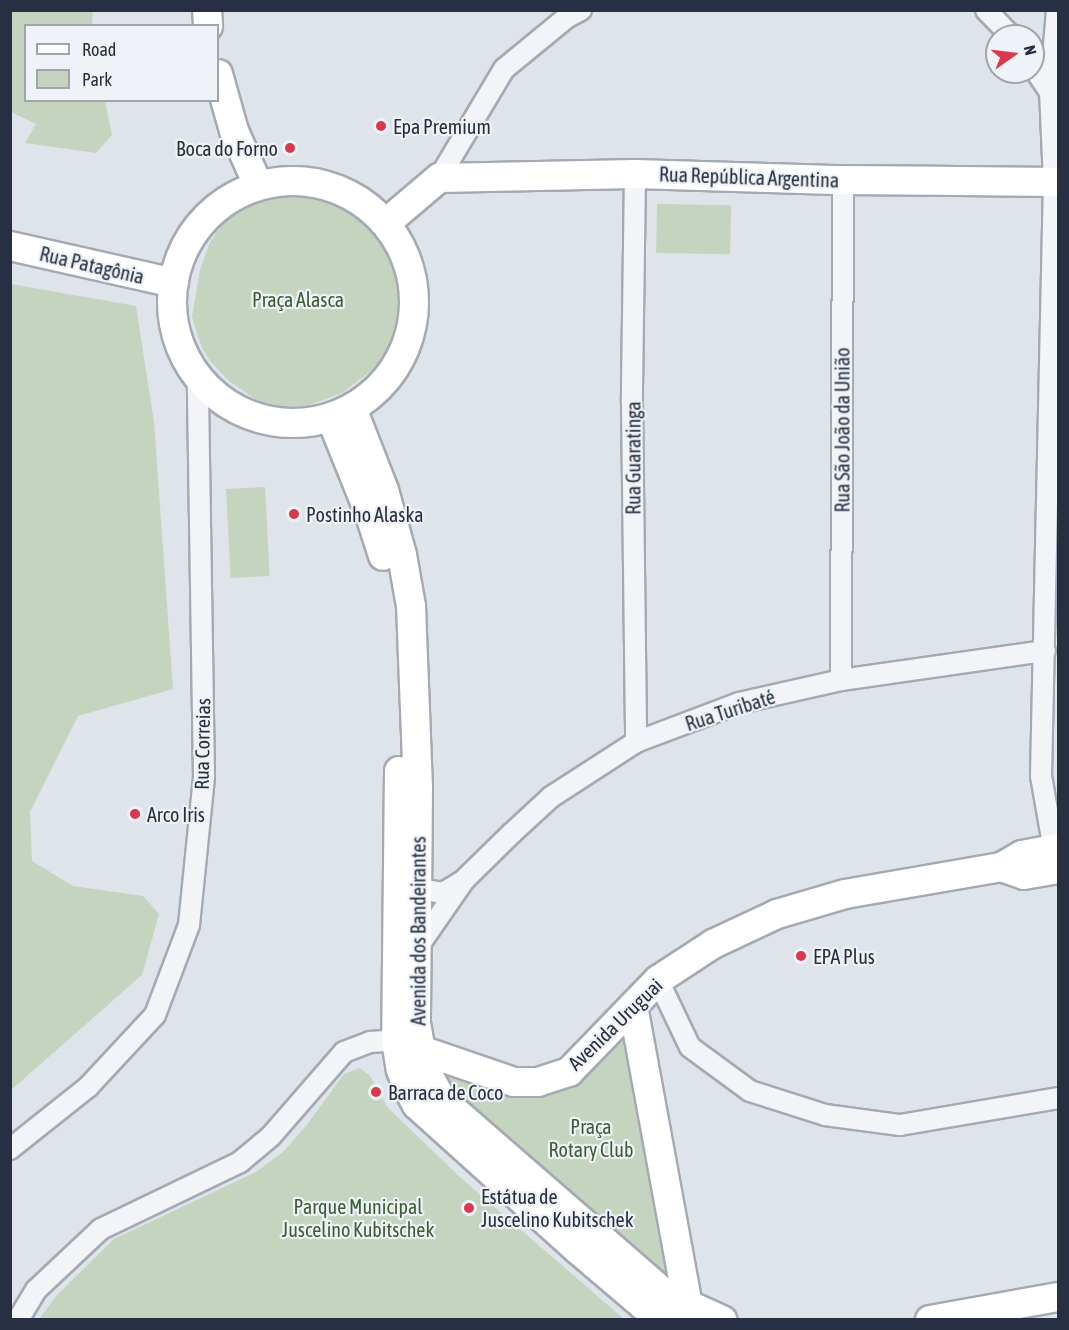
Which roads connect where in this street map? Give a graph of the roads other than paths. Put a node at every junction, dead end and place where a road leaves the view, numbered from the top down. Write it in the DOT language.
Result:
graph roads {
  1 [pos="581,10"];
  2 [pos="986,10"];
  3 [pos="1057,10"];
  4 [pos="999,24"];
  5 [pos="219,78"];
  6 [pos="1045,84"];
  7 [pos="1050,92"];
  8 [pos="635,174"];
  9 [pos="439,178"];
  10 [pos="843,180"];
  11 [pos="1056,182"];
  12 [pos="258,185"];
  13 [pos="386,223"];
  14 [pos="10,246"];
  15 [pos="174,283"];
  16 [pos="198,376"];
  17 [pos="341,413"];
  18 [pos="1045,651"];
  19 [pos="840,680"];
  20 [pos="636,742"];
  21 [pos="1057,861"];
  22 [pos="464,880"];
  23 [pos="419,889"];
  24 [pos="417,948"];
  25 [pos="658,980"];
  26 [pos="633,1006"];
  27 [pos="408,1045"];
  28 [pos="1059,1098"];
  29 [pos="10,1149"];
  30 [pos="1059,1298"];
  31 [pos="679,1315"];
  32 [pos="1059,1315"];
  33 [pos="18,1320"];
  34 [pos="722,1320"];
  35 [pos="930,1320"];
  36 [pos="1032,1320"];
  1 -- 9 [label="street"];
  2 -- 4 [label="street"];
  3 -- 7 [label="street"];
  5 -- 12 [label="street"];
  6 -- 7 [label="street"];
  7 -- 11 [label="street"];
  8 -- 9 [label="street, Rua República Argentina"];
  8 -- 10 [label="street, Rua República Argentina"];
  8 -- 20 [label="street, Rua Guaratinga"];
  9 -- 13 [label="street"];
  10 -- 11 [label="street, Rua República Argentina"];
  10 -- 19 [label="street, Rua São João da União"];
  11 -- 18 [label="street"];
  12 -- 13 [label="street"];
  12 -- 15 [label="street"];
  13 -- 17 [label="street"];
  14 -- 15 [label="street, Rua Patagônia"];
  15 -- 16 [label="street"];
  16 -- 17 [label="street"];
  16 -- 29 [label="street, Rua Correias"];
  17 -- 23 [label="street, Avenida dos Bandeirantes"];
  17 -- 27 [label="street, Avenida dos Bandeirantes"];
  18 -- 19 [label="street, Rua Turibaté"];
  18 -- 21 [label="street"];
  19 -- 20 [label="street, Rua Turibaté"];
  20 -- 22 [label="street, Rua Turibaté"];
  21 -- 25 [label="street, Avenida Uruguai"];
  22 -- 23 [label="street, Rua Turibaté"];
  22 -- 24 [label="street, Rua Turibaté"];
  23 -- 24 [label="street, Avenida dos Bandeirantes"];
  24 -- 27 [label="street, Avenida dos Bandeirantes"];
  25 -- 26 [label="street, Avenida Uruguai"];
  25 -- 28 [label="street"];
  26 -- 27 [label="street, Avenida Uruguai"];
  26 -- 31 [label="street"];
  27 -- 31 [label="street, Avenida dos Bandeirantes"];
  27 -- 33 [label="street"];
  30 -- 35 [label="street"];
  31 -- 34 [label="street, Avenida dos Bandeirantes"];
  32 -- 36 [label="street"];
}
